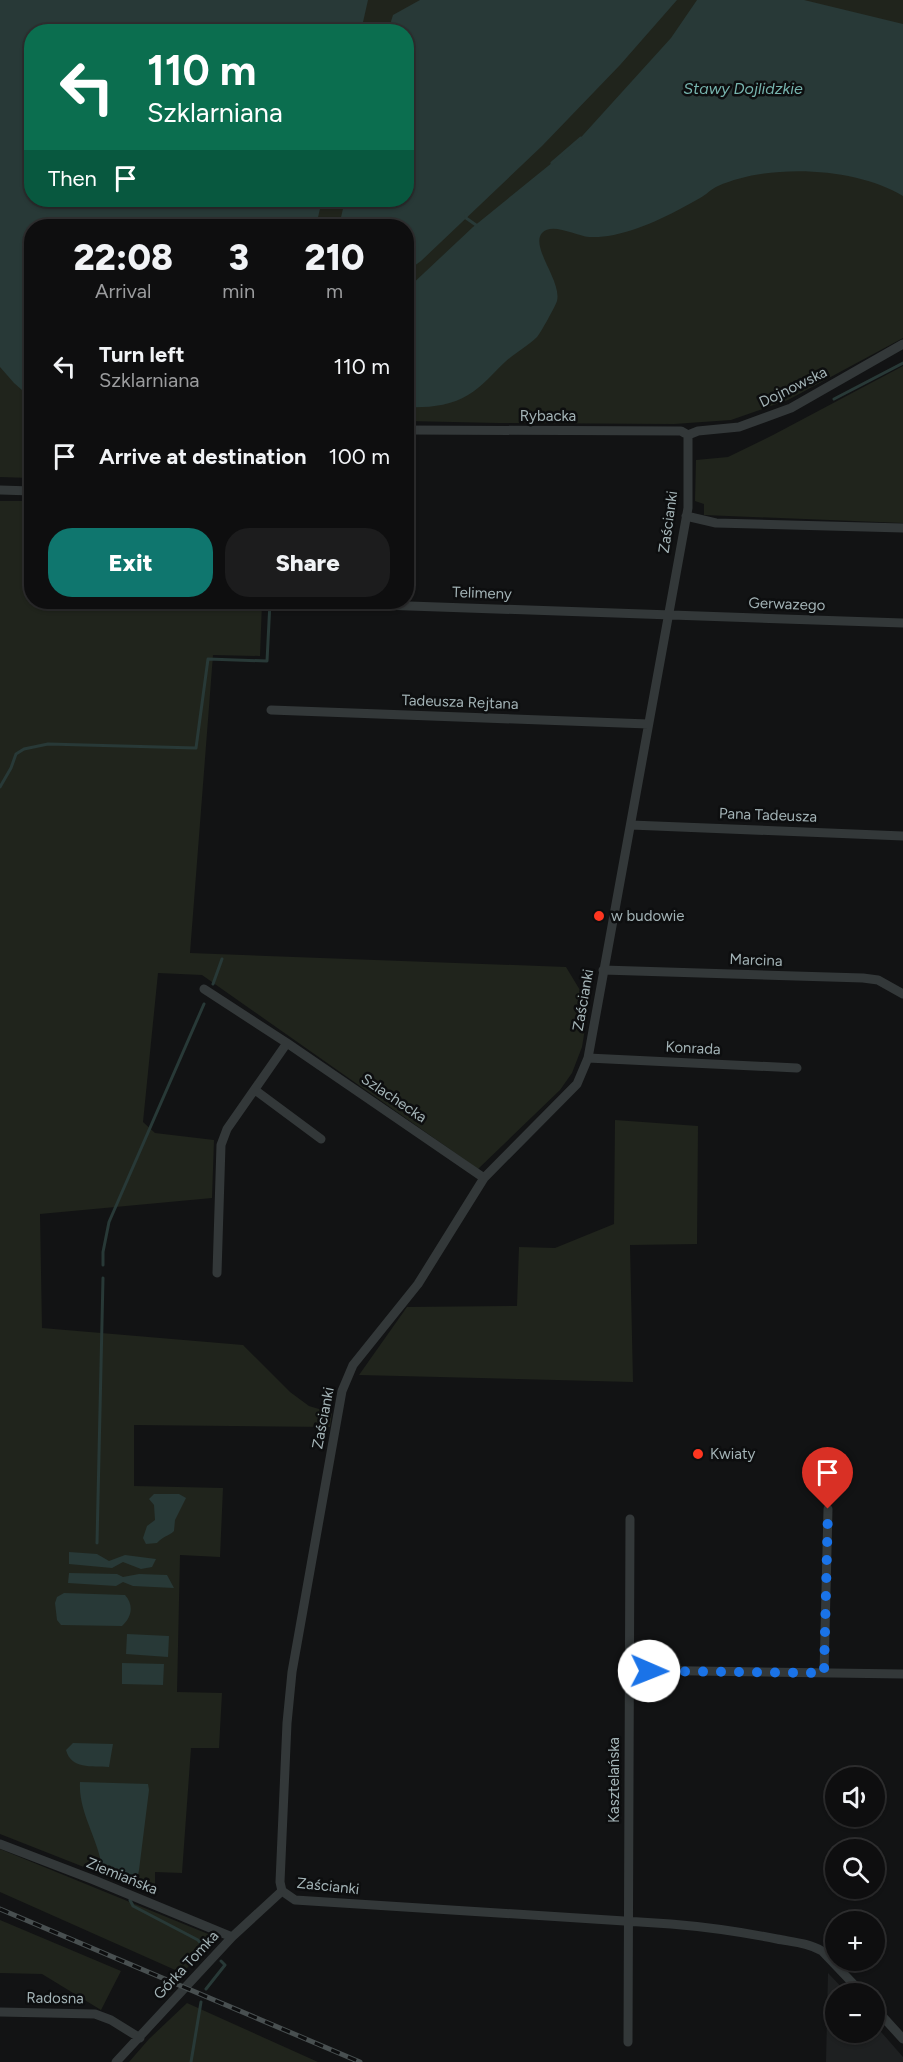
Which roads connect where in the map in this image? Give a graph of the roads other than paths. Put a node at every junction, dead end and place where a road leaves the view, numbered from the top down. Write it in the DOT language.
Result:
graph roads {
  1 [pos="903,344"];
  2 [pos="414,430"];
  3 [pos="688,435"];
  4 [pos="0,490"];
  5 [pos="24,491"];
  6 [pos="686,516"];
  7 [pos="903,528"];
  8 [pos="414,606"];
  9 [pos="669,614"];
  10 [pos="903,623"];
  11 [pos="271,710"];
  12 [pos="648,724"];
  13 [pos="631,825"];
  14 [pos="903,836"];
  15 [pos="603,970"];
  16 [pos="204,989"];
  17 [pos="903,994"];
  18 [pos="287,1043"];
  19 [pos="588,1058"];
  20 [pos="797,1068"];
  21 [pos="255,1090"];
  22 [pos="321,1138"];
  23 [pos="484,1178"];
  24 [pos="217,1273"];
  25 [pos="828,1509"];
  26 [pos="630,1519"];
  27 [pos="629,1670"];
  28 [pos="824,1673"];
  29 [pos="903,1674"];
  30 [pos="0,1844"];
  31 [pos="282,1891"];
  32 [pos="628,1920"];
  33 [pos="232,1937"];
  34 [pos="853,1983"];
  35 [pos="0,2012"];
  36 [pos="885,2019"];
  37 [pos="140,2038"];
  38 [pos="903,2039"];
  39 [pos="628,2042"];
  40 [pos="116,2062"];
  1 -- 3 [label="street, Dojnowska"];
  2 -- 3 [label="street, Rybacka"];
  3 -- 6 [label="street, Zaścianki"];
  4 -- 5 [label="street"];
  6 -- 7 [label="street"];
  6 -- 9 [label="street, Zaścianki"];
  8 -- 9 [label="street, Telimeny"];
  9 -- 10 [label="street, Gerwazego"];
  9 -- 12 [label="street, Zaścianki"];
  11 -- 12 [label="street, Tadeusza Rejtana"];
  12 -- 13 [label="street, Zaścianki"];
  13 -- 14 [label="street, Pana Tadeusza"];
  13 -- 15 [label="street, Zaścianki"];
  15 -- 17 [label="street, Marcina"];
  15 -- 19 [label="street, Zaścianki"];
  16 -- 18 [label="street, Szlachecka"];
  18 -- 21 [label="street"];
  18 -- 23 [label="street, Szlachecka"];
  19 -- 20 [label="street, Konrada"];
  19 -- 23 [label="street, Zaścianki"];
  21 -- 22 [label="street"];
  21 -- 24 [label="street"];
  23 -- 31 [label="street, Zaścianki"];
  25 -- 28 [label="street"];
  26 -- 27 [label="street, Kasztelańska"];
  27 -- 28 [label="street"];
  27 -- 32 [label="street, Kasztelańska"];
  28 -- 29 [label="street"];
  30 -- 33 [label="street, Ziemiańska"];
  31 -- 32 [label="street, Zaścianki"];
  31 -- 33 [label="street, Górka Tomka"];
  32 -- 34 [label="street, Zaścianki"];
  32 -- 39 [label="street, Kasztelańska"];
  33 -- 37 [label="street, Górka Tomka"];
  35 -- 37 [label="street, Radosna"];
  36 -- 38 [label="street"];
  37 -- 40 [label="street, Górka Tomka"];
}
